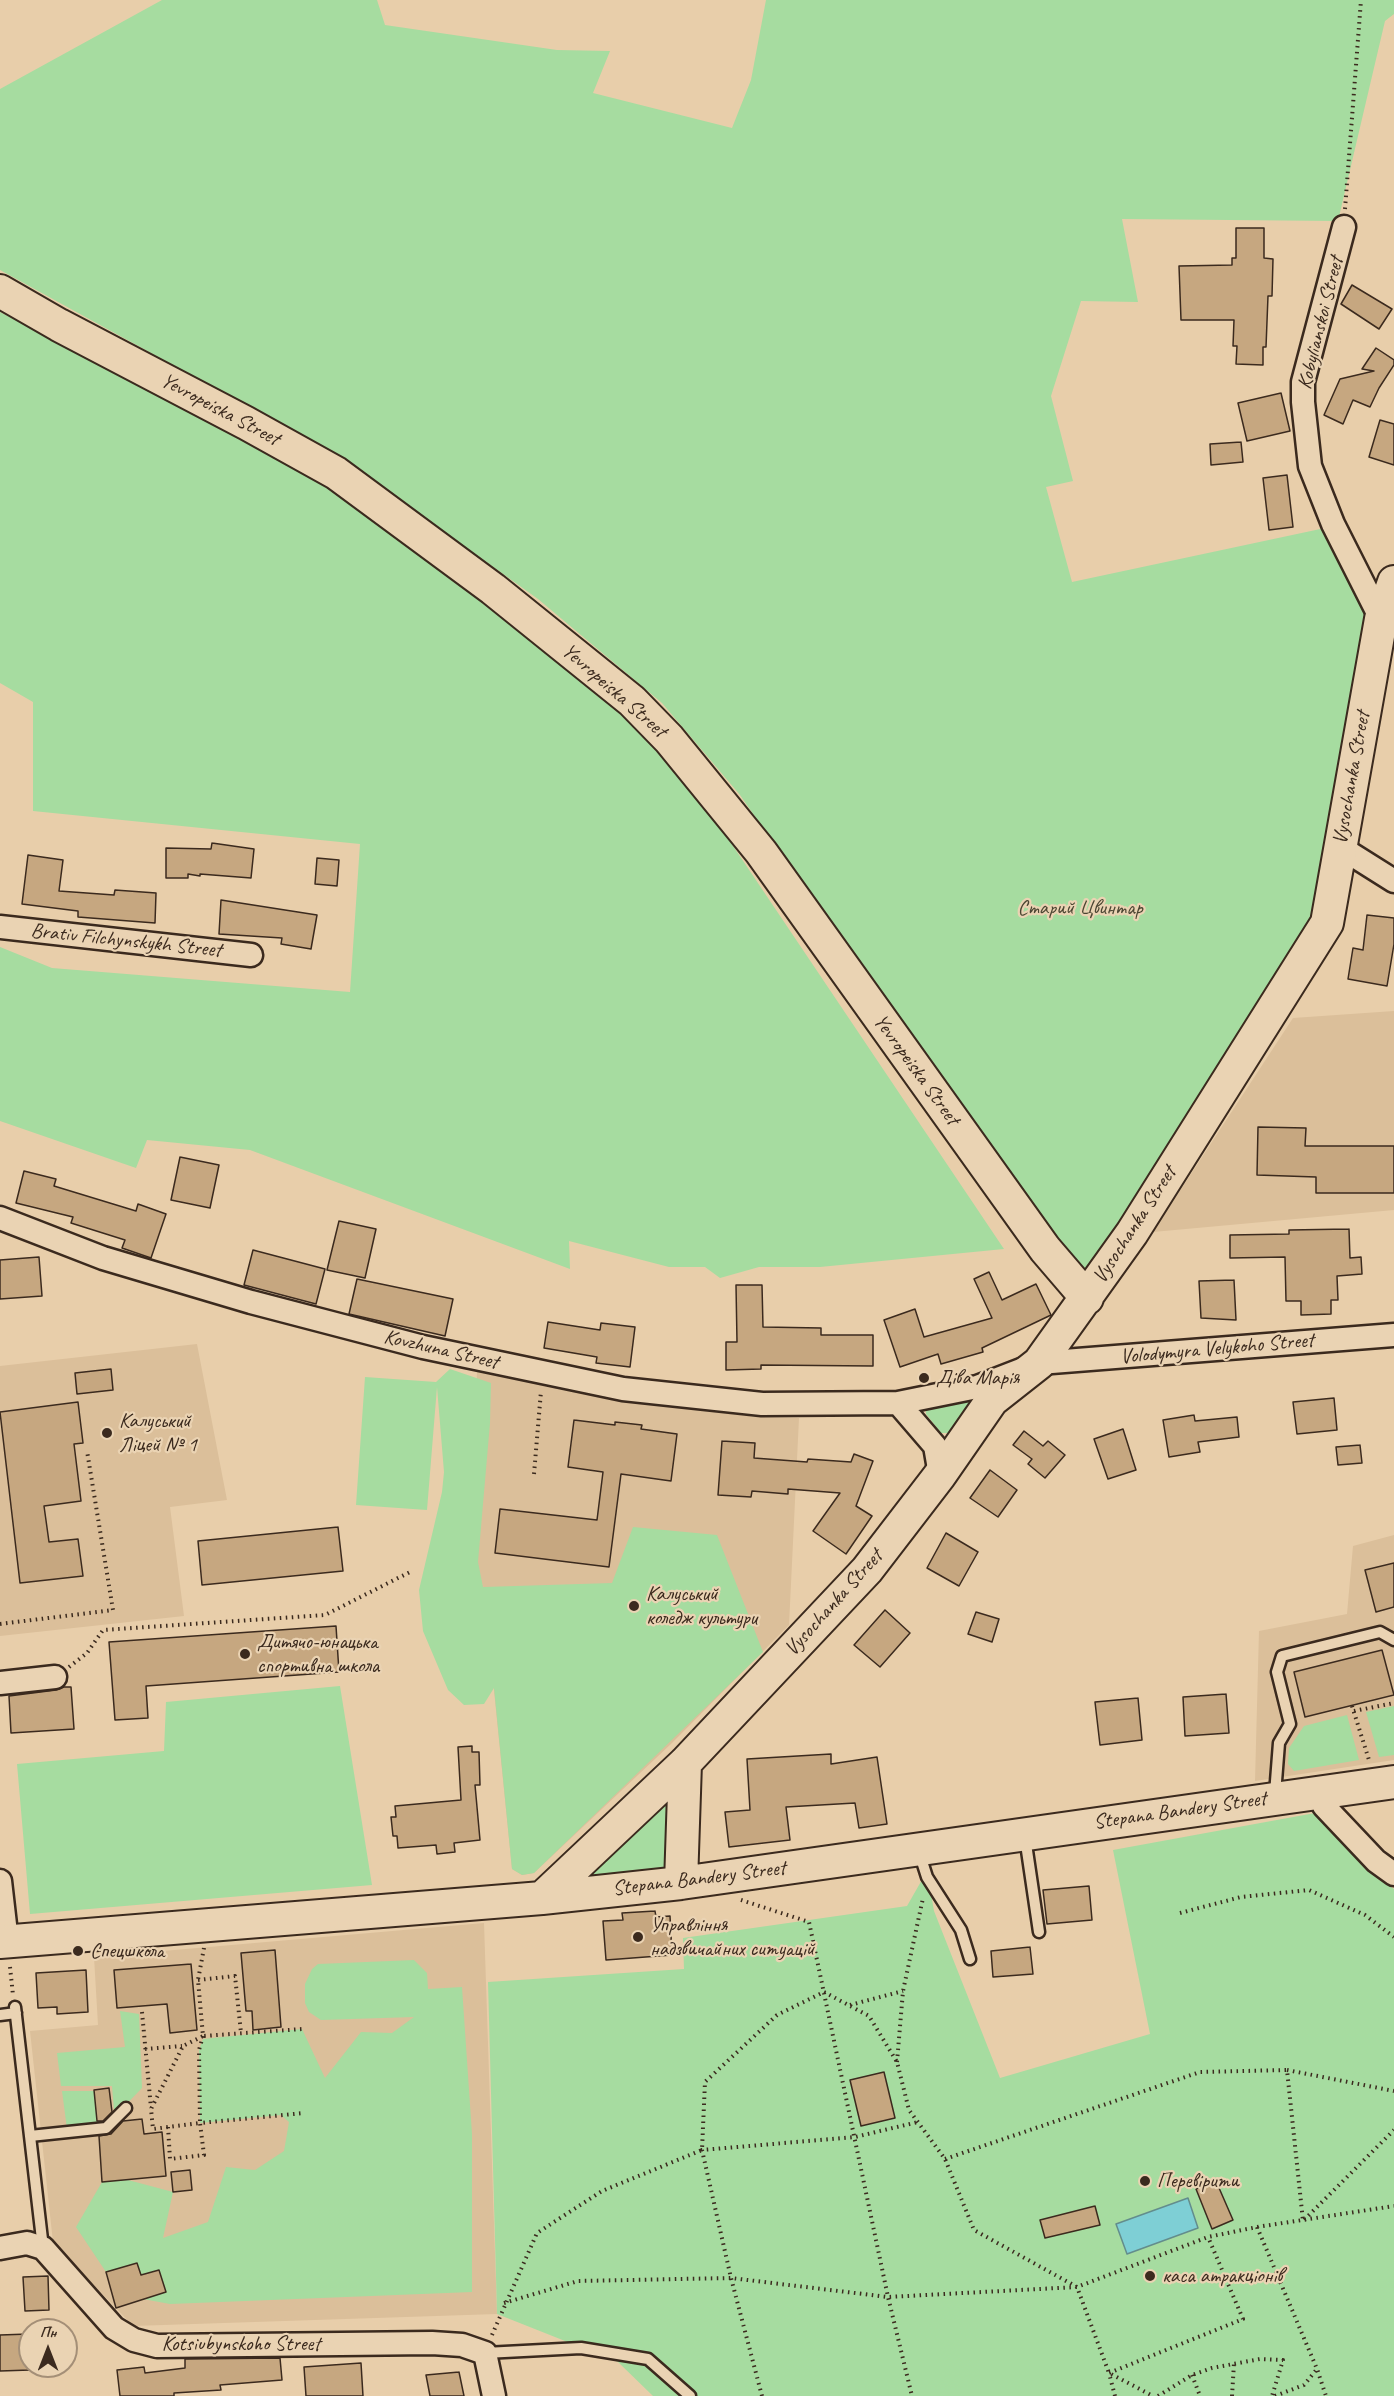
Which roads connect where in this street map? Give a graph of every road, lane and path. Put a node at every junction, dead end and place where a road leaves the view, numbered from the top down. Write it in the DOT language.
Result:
graph roads {
  1 [pos="1361,0"];
  2 [pos="1344,227"];
  3 [pos="0,291"];
  4 [pos="1394,582"];
  5 [pos="1381,619"];
  6 [pos="1340,847"];
  7 [pos="1394,881"];
  8 [pos="0,927"];
  9 [pos="251,955"];
  10 [pos="0,1218"];
  11 [pos="1087,1298"];
  12 [pos="1394,1335"];
  13 [pos="1039,1363"];
  14 [pos="542,1381"];
  15 [pos="898,1403"];
  16 [pos="87,1451"];
  17 [pos="534,1474"];
  18 [pos="940,1475"];
  19 [pos="410,1572"];
  20 [pos="0,1624"];
  21 [pos="1394,1640"];
  22 [pos="55,1677"];
  23 [pos="0,1683"];
  24 [pos="1394,1703"];
  25 [pos="1352,1706"];
  26 [pos="1354,1711"];
  27 [pos="685,1763"];
  28 [pos="1383,1776"];
  29 [pos="1322,1792"];
  30 [pos="1275,1798"];
  31 [pos="1025,1833"];
  32 [pos="923,1863"];
  33 [pos="1394,1874"];
  34 [pos="0,1881"];
  35 [pos="681,1883"];
  36 [pos="732,1897"];
  37 [pos="543,1898"];
  38 [pos="1180,1913"];
  39 [pos="1039,1932"];
  40 [pos="1394,1937"];
  41 [pos="5,1947"];
  42 [pos="204,1954"];
  43 [pos="970,1959"];
  44 [pos="198,1980"];
  45 [pos="903,1991"];
  46 [pos="824,1992"];
  47 [pos="850,2006"];
  48 [pos="15,2010"];
  49 [pos="142,2013"];
  50 [pos="0,2015"];
  51 [pos="302,2029"];
  52 [pos="241,2033"];
  53 [pos="204,2036"];
  54 [pos="183,2046"];
  55 [pos="145,2049"];
  56 [pos="897,2062"];
  57 [pos="1287,2070"];
  58 [pos="1394,2091"];
  59 [pos="126,2108"];
  60 [pos="151,2109"];
  61 [pos="304,2113"];
  62 [pos="918,2122"];
  63 [pos="200,2123"];
  64 [pos="168,2127"];
  65 [pos="1394,2130"];
  66 [pos="30,2136"];
  67 [pos="855,2137"];
  68 [pos="702,2150"];
  69 [pos="945,2159"];
  70 [pos="1394,2206"];
  71 [pos="1303,2221"];
  72 [pos="1257,2227"];
  73 [pos="1208,2238"];
  74 [pos="0,2248"];
  75 [pos="43,2248"];
  76 [pos="731,2278"];
  77 [pos="1077,2287"];
  78 [pos="888,2297"];
  79 [pos="504,2303"];
  80 [pos="485,2353"];
  81 [pos="1234,2362"];
  82 [pos="1317,2368"];
  83 [pos="1109,2373"];
  84 [pos="1192,2375"];
  85 [pos="494,2396"];
  86 [pos="690,2396"];
  87 [pos="762,2396"];
  88 [pos="912,2396"];
  89 [pos="1115,2396"];
  90 [pos="1153,2396"];
  91 [pos="1158,2396"];
  92 [pos="1200,2396"];
  93 [pos="1232,2396"];
  94 [pos="1273,2396"];
  95 [pos="1326,2396"];
  1 -- 2 [label="path"];
  2 -- 5 [label="street, Kobylianskoi Street"];
  3 -- 11 [label="street, Yevropeiska Street"];
  4 -- 5 [label="street, Vysochanka Street"];
  5 -- 6 [label="street, Vysochanka Street"];
  6 -- 7 [label="street"];
  6 -- 11 [label="street, Vysochanka Street"];
  8 -- 9 [label="street, Brativ Filchynskykh Street"];
  10 -- 15 [label="street, Kovzhuna Street"];
  11 -- 13 [label="street, Vysochanka Street"];
  12 -- 13 [label="street, Volodymyra Velykoho Street"];
  13 -- 15 [label="street, Kovzhuna Street"];
  13 -- 18 [label="street, Vysochanka Street"];
  14 -- 17 [label="path"];
  15 -- 18 [label="street"];
  16 -- 20 [label="path"];
  18 -- 27 [label="street, Vysochanka Street"];
  19 -- 22 [label="path"];
  21 -- 30 [label="lane"];
  22 -- 23 [label="street"];
  24 -- 26 [label="path"];
  25 -- 26 [label="path"];
  26 -- 28 [label="path"];
  27 -- 35 [label="street"];
  27 -- 37 [label="street, Vysochanka Street"];
  28 -- 29 [label="street, Stepana Bandery Street"];
  29 -- 30 [label="street, Stepana Bandery Street"];
  29 -- 33 [label="street"];
  30 -- 31 [label="street, Stepana Bandery Street"];
  31 -- 32 [label="street, Stepana Bandery Street"];
  31 -- 39 [label="lane"];
  32 -- 35 [label="street, Stepana Bandery Street"];
  32 -- 43 [label="lane"];
  32 -- 45 [label="path"];
  34 -- 41 [label="street"];
  35 -- 37 [label="street, Stepana Bandery Street"];
  36 -- 46 [label="path"];
  37 -- 41 [label="street, Stepana Bandery Street"];
  38 -- 40 [label="path"];
  41 -- 48 [label="path"];
  42 -- 44 [label="path"];
  44 -- 52 [label="path"];
  44 -- 53 [label="path"];
  45 -- 47 [label="path"];
  45 -- 56 [label="path"];
  46 -- 47 [label="path"];
  46 -- 67 [label="path"];
  46 -- 68 [label="path"];
  47 -- 56 [label="path"];
  48 -- 50 [label="lane"];
  48 -- 66 [label="lane"];
  49 -- 55 [label="path"];
  51 -- 52 [label="path"];
  52 -- 53 [label="path"];
  53 -- 54 [label="path"];
  53 -- 63 [label="path"];
  54 -- 55 [label="path"];
  54 -- 60 [label="path"];
  55 -- 60 [label="path"];
  56 -- 62 [label="path"];
  57 -- 58 [label="path"];
  57 -- 69 [label="path"];
  57 -- 71 [label="path"];
  59 -- 66 [label="lane"];
  60 -- 64 [label="path"];
  61 -- 63 [label="path"];
  62 -- 67 [label="path"];
  62 -- 69 [label="path"];
  63 -- 64 [label="path"];
  63 -- 64 [label="path"];
  65 -- 71 [label="path"];
  66 -- 75 [label="lane"];
  67 -- 68 [label="path"];
  67 -- 78 [label="path"];
  68 -- 76 [label="path"];
  68 -- 79 [label="path"];
  69 -- 77 [label="path"];
  70 -- 71 [label="path"];
  71 -- 72 [label="path"];
  72 -- 73 [label="path"];
  72 -- 82 [label="path"];
  73 -- 77 [label="path"];
  73 -- 83 [label="path"];
  74 -- 75 [label="street"];
  75 -- 80 [label="street, Kotsiubynskoho Street"];
  76 -- 78 [label="path"];
  76 -- 79 [label="path"];
  76 -- 87 [label="path"];
  77 -- 78 [label="path"];
  77 -- 83 [label="path"];
  78 -- 88 [label="path"];
  79 -- 80 [label="path"];
  80 -- 85 [label="street"];
  80 -- 86 [label="lane"];
  81 -- 84 [label="path"];
  81 -- 93 [label="path"];
  81 -- 94 [label="path"];
  82 -- 94 [label="path"];
  82 -- 95 [label="path"];
  83 -- 89 [label="path"];
  83 -- 90 [label="path"];
  84 -- 91 [label="path"];
  84 -- 92 [label="path"];
}
